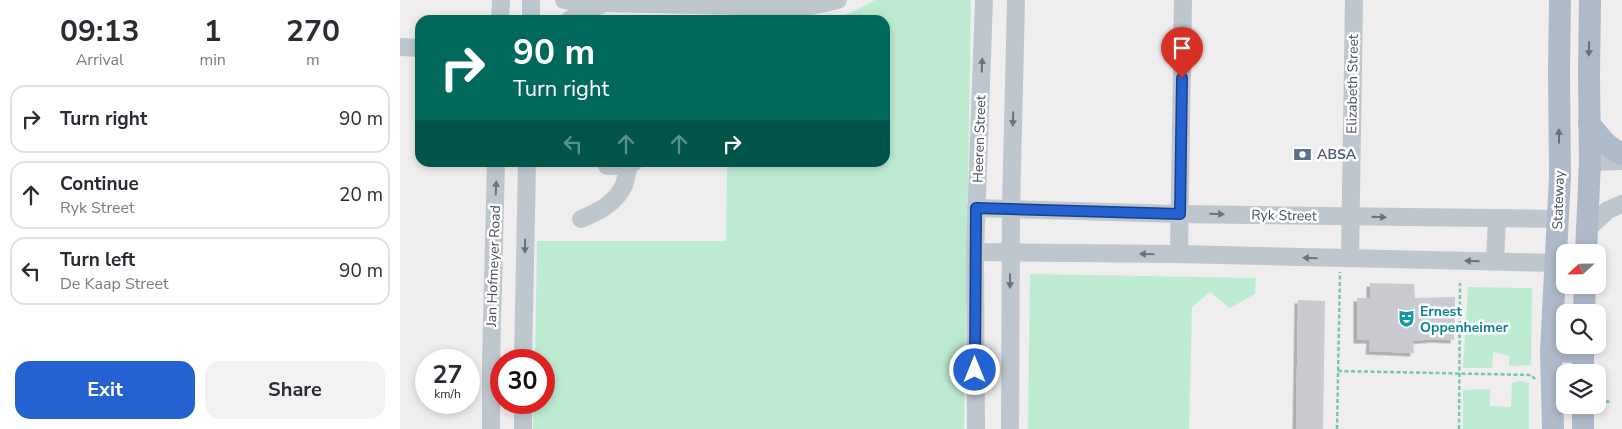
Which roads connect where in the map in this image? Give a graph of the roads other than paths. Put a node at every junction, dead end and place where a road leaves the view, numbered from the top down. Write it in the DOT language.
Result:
graph roads {
  1 [pos="501,0"];
  2 [pos="531,0"];
  3 [pos="564,0"];
  4 [pos="838,0"];
  5 [pos="984,0"];
  6 [pos="1016,0"];
  7 [pos="1183,0"];
  8 [pos="1354,0"];
  9 [pos="1560,0"];
  10 [pos="1590,0"];
  11 [pos="606,3"];
  12 [pos="745,3"];
  13 [pos="500,15"];
  14 [pos="531,15"];
  15 [pos="578,15"];
  16 [pos="400,47"];
  17 [pos="415,48"];
  18 [pos="1559,73"];
  19 [pos="1588,74"];
  20 [pos="1589,123"];
  21 [pos="1622,154"];
  22 [pos="1622,161"];
  23 [pos="1590,162"];
  24 [pos="496,167"];
  25 [pos="526,167"];
  26 [pos="630,167"];
  27 [pos="1560,177"];
  28 [pos="1622,204"];
  29 [pos="976,208"];
  30 [pos="1011,209"];
  31 [pos="1180,214"];
  32 [pos="1350,216"];
  33 [pos="1496,218"];
  34 [pos="581,219"];
  35 [pos="1557,219"];
  36 [pos="1587,229"];
  37 [pos="1556,244"];
  38 [pos="1586,244"];
  39 [pos="975,252"];
  40 [pos="1010,252"];
  41 [pos="1179,254"];
  42 [pos="1345,258"];
  43 [pos="1495,261"];
  44 [pos="1556,263"];
  45 [pos="496,349"];
  46 [pos="523,349"];
  47 [pos="1551,351"];
  48 [pos="1583,356"];
  49 [pos="492,414"];
  50 [pos="523,414"];
  51 [pos="1583,414"];
  52 [pos="491,429"];
  53 [pos="523,429"];
  54 [pos="976,429"];
  55 [pos="1010,429"];
  56 [pos="1553,429"];
  57 [pos="1583,429"];
  1 -- 13 [label="street"];
  2 -- 14 [label="street"];
  3 -- 11 [label="street"];
  4 -- 12 [label="street"];
  29 -- 5 [label="street, Heeren Street, one-way"];
  6 -- 30 [label="street, one-way"];
  7 -- 31 [label="street"];
  8 -- 32 [label="street, Elizabeth Street"];
  9 -- 18 [label="main road, Stateway"];
  10 -- 19 [label="main road, one-way"];
  11 -- 12 [label="street"];
  11 -- 15 [label="street"];
  16 -- 17 [label="street"];
  18 -- 19 [label="main road"];
  27 -- 18 [label="main road, Stateway, one-way"];
  19 -- 20 [label="main road"];
  20 -- 21 [label="main road"];
  20 -- 23 [label="main road"];
  22 -- 23 [label="street"];
  23 -- 27 [label="main road"];
  23 -- 36 [label="main road"];
  45 -- 24 [label="street, Jan Hofmeyer Road, one-way"];
  25 -- 46 [label="street, one-way"];
  26 -- 34 [label="street"];
  27 -- 35 [label="main road, Stateway"];
  28 -- 36 [label="street"];
  29 -- 30 [label="street, Ryk Street"];
  29 -- 39 [label="street, Heeren Street"];
  30 -- 31 [label="street, Ryk Street"];
  30 -- 40 [label="street"];
  31 -- 32 [label="street, Ryk Street, one-way"];
  31 -- 41 [label="street"];
  32 -- 33 [label="street, Ryk Street, one-way"];
  32 -- 42 [label="street, Elizabeth Street"];
  33 -- 35 [label="street, Ryk Street"];
  33 -- 43 [label="street"];
  35 -- 37 [label="main road, Stateway"];
  36 -- 38 [label="main road"];
  39 -- 40 [label="street"];
  39 -- 54 [label="street, Heeren Street"];
  41 -- 40 [label="street, one-way"];
  40 -- 55 [label="street, one-way"];
  42 -- 41 [label="street, one-way"];
  43 -- 42 [label="street, one-way"];
  43 -- 44 [label="street"];
  44 -- 47 [label="main road, Stateway"];
  47 -- 48 [label="main road"];
  47 -- 56 [label="main road, Stateway"];
  49 -- 52 [label="street, Jan Hofmeyer Road"];
  50 -- 53 [label="street"];
  51 -- 57 [label="main road"];
}
